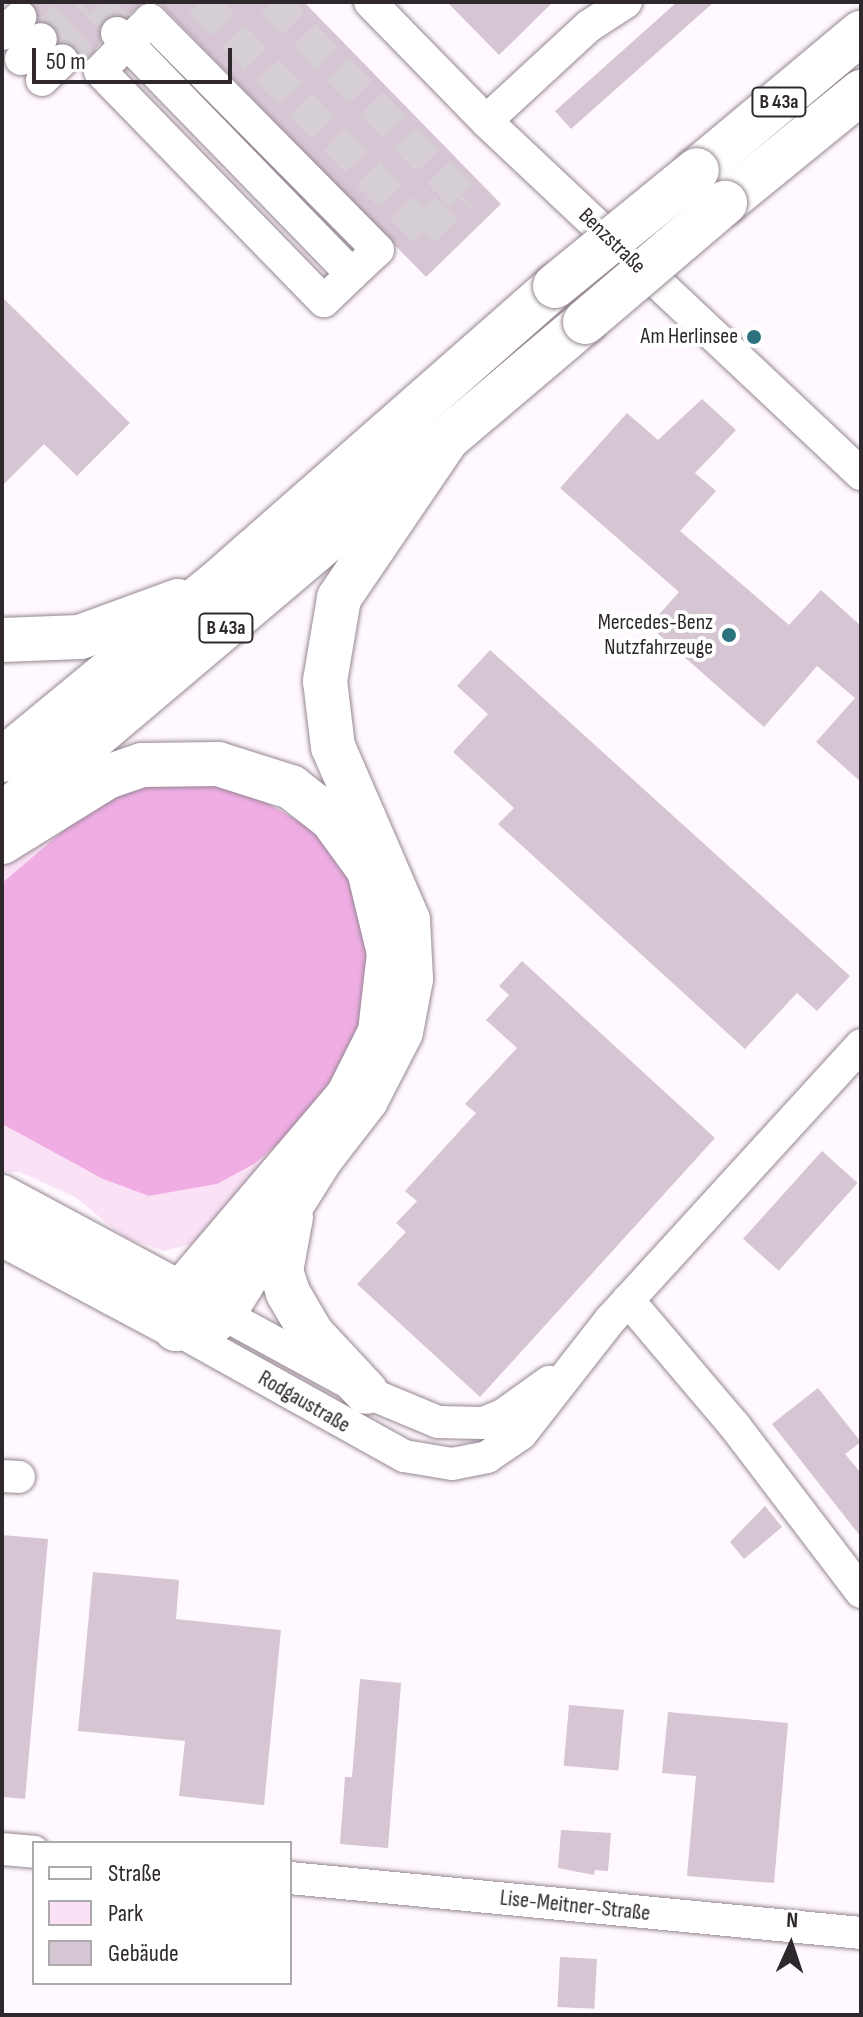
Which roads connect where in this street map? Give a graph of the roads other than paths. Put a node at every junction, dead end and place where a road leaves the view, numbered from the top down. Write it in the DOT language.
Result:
graph roads {
  1 [pos="370,2"];
  2 [pos="626,2"];
  3 [pos="861,33"];
  4 [pos="861,92"];
  5 [pos="486,121"];
  6 [pos="352,274"];
  7 [pos="447,439"];
  8 [pos="861,474"];
  9 [pos="217,583"];
  10 [pos="2,640"];
  11 [pos="2,760"];
  12 [pos="2,815"];
  13 [pos="2,842"];
  14 [pos="861,1045"];
  15 [pos="301,1190"];
  16 [pos="2,1195"];
  17 [pos="2,1236"];
  18 [pos="628,1300"];
  19 [pos="179,1310"];
  20 [pos="223,1314"];
  21 [pos="584,1351"];
  22 [pos="366,1392"];
  23 [pos="861,1592"];
  24 [pos="2,1849"];
  25 [pos="32,1852"];
  26 [pos="292,1878"];
  27 [pos="861,1933"];
  1 -- 5 [label="street, Benzstraße"];
  2 -- 5 [label="street"];
  3 -- 9 [label="highway, B 43a, bridge"];
  4 -- 7 [label="highway, B 43a, bridge"];
  5 -- 8 [label="street, Benzstraße"];
  6 -- 6 [label="street"];
  7 -- 12 [label="highway, B 43a"];
  7 -- 15 [label="highway"];
  9 -- 10 [label="highway"];
  9 -- 11 [label="highway, B 43a"];
  13 -- 19 [label="highway"];
  14 -- 18 [label="street, Rodgaustraße"];
  15 -- 20 [label="highway"];
  15 -- 22 [label="highway"];
  16 -- 19 [label="main road, Rodgaustraße"];
  17 -- 19 [label="main road, Rodgaustraße"];
  18 -- 21 [label="street, Rodgaustraße"];
  18 -- 23 [label="street"];
  19 -- 20 [label="highway"];
  19 -- 21 [label="street, Rodgaustraße"];
  20 -- 22 [label="street, Rodgaustraße"];
  21 -- 22 [label="street, Rodgaustraße"];
  24 -- 25 [label="street"];
  26 -- 27 [label="street, Lise-Meitner-Straße"];
}
